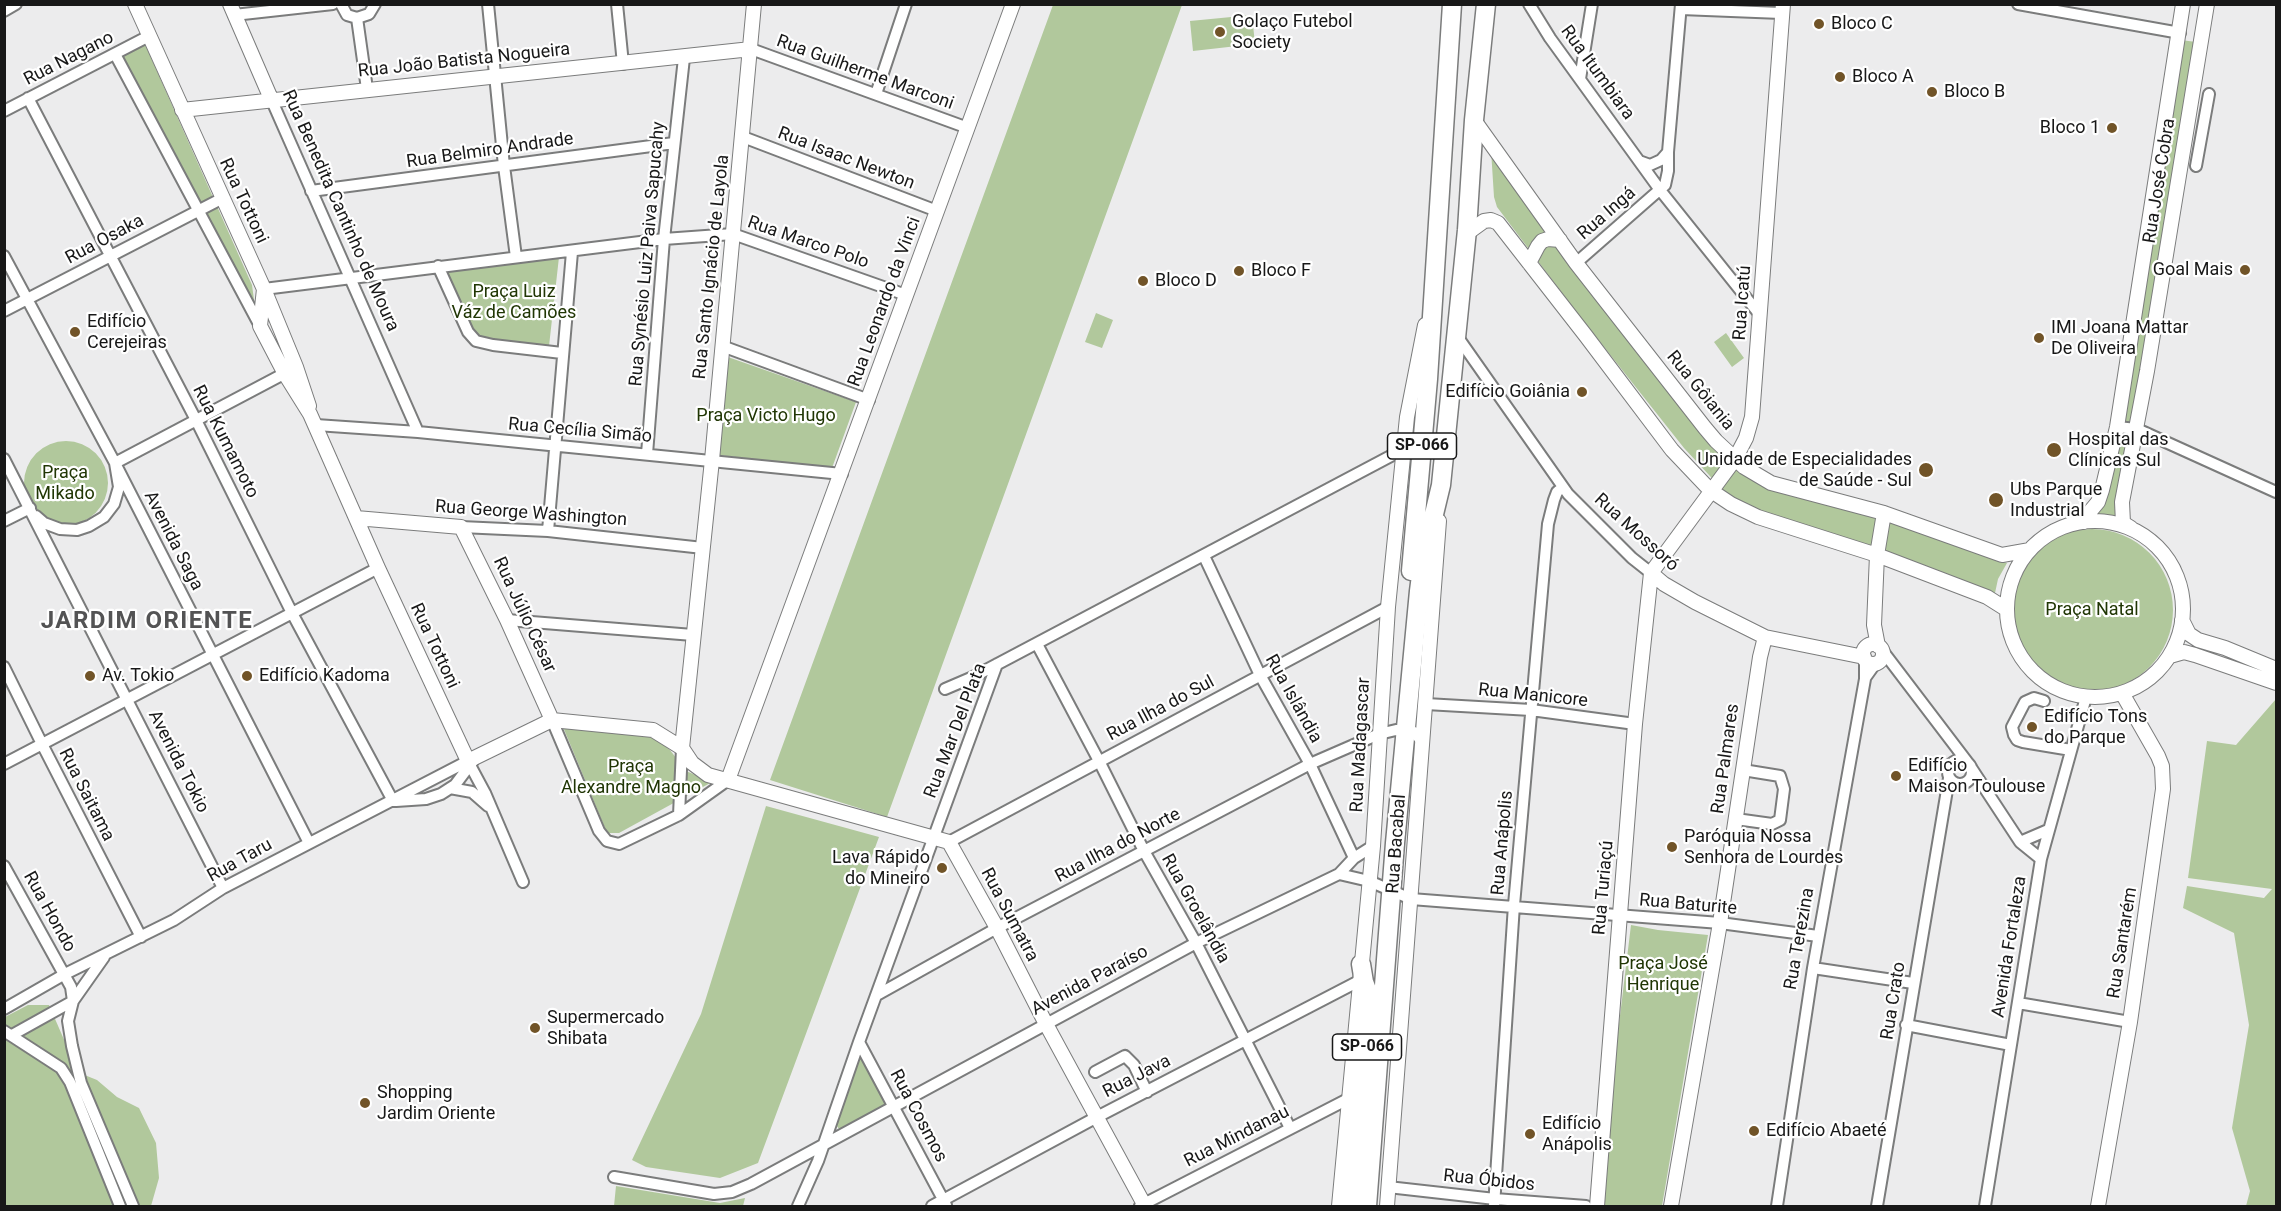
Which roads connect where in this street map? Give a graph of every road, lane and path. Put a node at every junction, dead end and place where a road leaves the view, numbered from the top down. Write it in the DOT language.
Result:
graph roads {
  1 [pos="16,4"];
  2 [pos="135,4"];
  3 [pos="333,4"];
  4 [pos="341,4"];
  5 [pos="375,4"];
  6 [pos="488,4"];
  7 [pos="617,4"];
  8 [pos="754,4"];
  9 [pos="906,4"];
  10 [pos="1013,4"];
  11 [pos="1453,4"];
  12 [pos="1486,4"];
  13 [pos="1529,4"];
  14 [pos="1592,4"];
  15 [pos="2018,4"];
  16 [pos="2183,4"];
  17 [pos="2206,4"];
  18 [pos="1681,7"];
  19 [pos="1782,9"];
  20 [pos="4,10"];
  21 [pos="232,10"];
  22 [pos="357,18"];
  23 [pos="2180,33"];
  24 [pos="149,36"];
  25 [pos="2201,37"];
  26 [pos="751,49"];
  27 [pos="115,54"];
  28 [pos="684,58"];
  29 [pos="623,64"];
  30 [pos="496,76"];
  31 [pos="1580,79"];
  32 [pos="367,89"];
  33 [pos="876,94"];
  34 [pos="2209,94"];
  35 [pos="28,98"];
  36 [pos="272,101"];
  37 [pos="182,110"];
  38 [pos="4,111"];
  39 [pos="1474,120"];
  40 [pos="968,129"];
  41 [pos="742,137"];
  42 [pos="674,143"];
  43 [pos="1668,152"];
  44 [pos="1639,161"];
  45 [pos="504,166"];
  46 [pos="2196,166"];
  47 [pos="1660,190"];
  48 [pos="311,191"];
  49 [pos="221,199"];
  50 [pos="197,210"];
  51 [pos="937,211"];
  52 [pos="733,234"];
  53 [pos="1466,234"];
  54 [pos="664,239"];
  55 [pos="1560,240"];
  56 [pos="572,252"];
  57 [pos="109,255"];
  58 [pos="4,256"];
  59 [pos="516,257"];
  60 [pos="1529,263"];
  61 [pos="1576,263"];
  62 [pos="438,266"];
  63 [pos="349,277"];
  64 [pos="1433,287"];
  65 [pos="264,289"];
  66 [pos="906,295"];
  67 [pos="27,300"];
  68 [pos="4,311"];
  69 [pos="1760,315"];
  70 [pos="260,326"];
  71 [pos="1456,336"];
  72 [pos="722,346"];
  73 [pos="562,353"];
  74 [pos="290,370"];
  75 [pos="1428,379"];
  76 [pos="1453,382"];
  77 [pos="869,400"];
  78 [pos="313,419"];
  79 [pos="196,420"];
  80 [pos="2117,427"];
  81 [pos="2137,429"];
  82 [pos="418,432"];
  83 [pos="555,446"];
  84 [pos="1404,450"];
  85 [pos="647,454"];
  86 [pos="4,459"];
  87 [pos="1735,459"];
  88 [pos="712,460"];
  89 [pos="115,463"];
  90 [pos="842,474"];
  91 [pos="1441,485"];
  92 [pos="1563,487"];
  93 [pos="1710,490"];
  94 [pos="2277,492"];
  95 [pos="32,511"];
  96 [pos="1884,513"];
  97 [pos="356,518"];
  98 [pos="4,521"];
  99 [pos="2084,522"];
  100 [pos="461,527"];
  101 [pos="548,531"];
  102 [pos="2138,533"];
  103 [pos="703,548"];
  104 [pos="2030,550"];
  105 [pos="1876,555"];
  106 [pos="1204,556"];
  107 [pos="378,568"];
  108 [pos="1651,573"];
  109 [pos="1388,607"];
  110 [pos="2006,609"];
  111 [pos="292,614"];
  112 [pos="507,620"];
  113 [pos="2182,620"];
  114 [pos="693,635"];
  115 [pos="1765,637"];
  116 [pos="1036,644"];
  117 [pos="212,655"];
  118 [pos="1873,655"];
  119 [pos="2170,656"];
  120 [pos="997,664"];
  121 [pos="4,667"];
  122 [pos="2277,669"];
  123 [pos="1260,675"];
  124 [pos="2277,683"];
  125 [pos="945,689"];
  126 [pos="2122,693"];
  127 [pos="2086,697"];
  128 [pos="127,700"];
  129 [pos="2044,701"];
  130 [pos="1426,704"];
  131 [pos="1531,710"];
  132 [pos="552,720"];
  133 [pos="1635,724"];
  134 [pos="1394,732"];
  135 [pos="1945,736"];
  136 [pos="1423,743"];
  137 [pos="42,744"];
  138 [pos="682,748"];
  139 [pos="2071,750"];
  140 [pos="472,760"];
  141 [pos="1100,761"];
  142 [pos="4,764"];
  143 [pos="1310,764"];
  144 [pos="1951,764"];
  145 [pos="1970,766"];
  146 [pos="1743,770"];
  147 [pos="1949,778"];
  148 [pos="728,780"];
  149 [pos="429,781"];
  150 [pos="1965,783"];
  151 [pos="450,788"];
  152 [pos="1985,790"];
  153 [pos="432,797"];
  154 [pos="393,801"];
  155 [pos="1945,802"];
  156 [pos="491,808"];
  157 [pos="679,815"];
  158 [pos="1736,819"];
  159 [pos="2048,830"];
  160 [pos="932,838"];
  161 [pos="950,842"];
  162 [pos="2020,842"];
  163 [pos="309,843"];
  164 [pos="1373,846"];
  165 [pos="1144,851"];
  166 [pos="1354,858"];
  167 [pos="2041,860"];
  168 [pos="4,866"];
  169 [pos="1413,869"];
  170 [pos="1338,874"];
  171 [pos="523,882"];
  172 [pos="1384,885"];
  173 [pos="223,888"];
  174 [pos="1411,898"];
  175 [pos="1514,905"];
  176 [pos="1620,916"];
  177 [pos="1720,923"];
  178 [pos="998,928"];
  179 [pos="1818,936"];
  180 [pos="141,937"];
  181 [pos="1196,943"];
  182 [pos="106,954"];
  183 [pos="1812,968"];
  184 [pos="1360,972"];
  185 [pos="65,974"];
  186 [pos="1913,983"];
  187 [pos="877,995"];
  188 [pos="73,1001"];
  189 [pos="1372,1002"];
  190 [pos="2019,1003"];
  191 [pos="4,1009"];
  192 [pos="2130,1022"];
  193 [pos="1046,1024"];
  194 [pos="1906,1025"];
  195 [pos="8,1033"];
  196 [pos="1245,1038"];
  197 [pos="859,1042"];
  198 [pos="2011,1046"];
  199 [pos="1095,1072"];
  200 [pos="1147,1092"];
  201 [pos="1350,1098"];
  202 [pos="895,1107"];
  203 [pos="1096,1117"];
  204 [pos="1290,1128"];
  205 [pos="821,1147"];
  206 [pos="614,1177"];
  207 [pos="1389,1187"];
  208 [pos="945,1203"];
  209 [pos="1495,1203"];
  210 [pos="120,1206"];
  211 [pos="133,1206"];
  212 [pos="798,1206"];
  213 [pos="932,1206"];
  214 [pos="1143,1206"];
  215 [pos="1339,1206"];
  216 [pos="1351,1206"];
  217 [pos="1367,1206"];
  218 [pos="1387,1206"];
  219 [pos="1586,1206"];
  220 [pos="1597,1206"];
  221 [pos="1671,1206"];
  222 [pos="1777,1206"];
  223 [pos="1877,1206"];
  224 [pos="1985,1206"];
  225 [pos="2098,1206"];
  1 -- 20 [label="street"];
  2 -- 24 [label="street, Rua Tottoni"];
  3 -- 21 [label="street"];
  4 -- 22 [label="street"];
  5 -- 22 [label="street"];
  6 -- 30 [label="street"];
  7 -- 29 [label="street"];
  8 -- 26 [label="street, Rua Santo Ignácio de Layola"];
  9 -- 33 [label="street"];
  10 -- 40 [label="street, Rua Leonardo da Vinci"];
  11 -- 64 [label="main road, SP-066"];
  12 -- 39 [label="main road, SP-066"];
  13 -- 31 [label="street, Rua Itumbiara"];
  14 -- 31 [label="street"];
  15 -- 23 [label="street"];
  16 -- 23 [label="street, Rua José Cobra"];
  17 -- 25 [label="street, Rua José Cobra"];
  18 -- 19 [label="street"];
  18 -- 43 [label="street"];
  19 -- 69 [label="street, Rua Icatú"];
  21 -- 36 [label="street, Rua Benedita Cantinho de Moura"];
  22 -- 32 [label="street"];
  23 -- 25 [label="street"];
  23 -- 80 [label="street, Rua José Cobra"];
  24 -- 27 [label="street, Rua Nagano"];
  24 -- 37 [label="street, Rua Tottoni"];
  25 -- 81 [label="street, Rua José Cobra"];
  26 -- 28 [label="street, Rua João Batista Nogueira"];
  26 -- 33 [label="street, Rua Guilherme Marconi"];
  26 -- 41 [label="street, Rua Santo Ignácio de Layola"];
  27 -- 35 [label="street, Rua Nagano"];
  27 -- 50 [label="street, Rua Tottoni"];
  28 -- 29 [label="street, Rua João Batista Nogueira"];
  28 -- 42 [label="street, Rua Synésio Luiz Paiva Sapucahy"];
  29 -- 30 [label="street, Rua João Batista Nogueira"];
  30 -- 32 [label="street, Rua João Batista Nogueira"];
  30 -- 45 [label="street"];
  31 -- 44 [label="street, Rua Itumbiara"];
  32 -- 36 [label="street, Rua João Batista Nogueira"];
  33 -- 40 [label="street, Rua Guilherme Marconi"];
  34 -- 46 [label="street"];
  35 -- 38 [label="street, Rua Nagano"];
  35 -- 57 [label="street, Rua Kumamoto"];
  36 -- 37 [label="street, Rua João Batista Nogueira"];
  36 -- 48 [label="street, Rua Benedita Cantinho de Moura"];
  37 -- 49 [label="street, Rua Tottoni"];
  39 -- 53 [label="main road, SP-066"];
  39 -- 55 [label="street, Rua Gôiania"];
  40 -- 51 [label="street, Rua Leonardo da Vinci"];
  41 -- 51 [label="street, Rua Isaac Newton"];
  41 -- 52 [label="street, Rua Santo Ignácio de Layola"];
  42 -- 45 [label="street, Rua Belmiro Andrade"];
  42 -- 54 [label="street, Rua Synésio Luiz Paiva Sapucahy"];
  43 -- 44 [label="street"];
  43 -- 47 [label="street"];
  44 -- 47 [label="street, Rua Itumbiara"];
  45 -- 48 [label="street, Rua Belmiro Andrade"];
  45 -- 59 [label="street"];
  47 -- 61 [label="street, Rua Ingá"];
  47 -- 69 [label="street"];
  48 -- 63 [label="street, Rua Benedita Cantinho de Moura"];
  49 -- 50 [label="street, Rua Osaka"];
  49 -- 65 [label="street, Rua Tottoni"];
  50 -- 57 [label="street, Rua Osaka"];
  50 -- 70 [label="street, Rua Tottoni"];
  51 -- 66 [label="street, Rua Leonardo da Vinci"];
  52 -- 54 [label="street"];
  52 -- 66 [label="street, Rua Marco Polo"];
  52 -- 72 [label="street, Rua Santo Ignácio de Layola"];
  53 -- 60 [label="street"];
  53 -- 71 [label="main road, SP-066"];
  54 -- 56 [label="street"];
  54 -- 85 [label="street, Rua Synésio Luiz Paiva Sapucahy"];
  55 -- 60 [label="street"];
  55 -- 61 [label="street, Rua Gôiania"];
  56 -- 59 [label="street"];
  56 -- 73 [label="street"];
  57 -- 67 [label="street, Rua Osaka"];
  57 -- 79 [label="street, Rua Kumamoto"];
  58 -- 67 [label="street, Avenida Saga"];
  59 -- 62 [label="street"];
  60 -- 93 [label="street"];
  61 -- 87 [label="street, Rua Gôiania"];
  62 -- 63 [label="street"];
  62 -- 73 [label="street"];
  63 -- 65 [label="street"];
  63 -- 82 [label="street, Rua Benedita Cantinho de Moura"];
  64 -- 75 [label="main road, SP-066"];
  64 -- 84 [label="street, Rua Madagascar"];
  65 -- 70 [label="street"];
  65 -- 74 [label="street, Rua Tottoni"];
  66 -- 77 [label="street, Rua Leonardo da Vinci"];
  67 -- 68 [label="street, Rua Osaka"];
  67 -- 89 [label="street, Avenida Saga"];
  69 -- 87 [label="street, Rua Icatú"];
  70 -- 74 [label="street, Rua Tottoni"];
  71 -- 76 [label="main road, SP-066"];
  71 -- 92 [label="street, Rua Mossoró"];
  72 -- 77 [label="street"];
  72 -- 88 [label="street, Rua Santo Ignácio de Layola"];
  73 -- 83 [label="street"];
  74 -- 78 [label="street, Rua Tottoni"];
  74 -- 79 [label="street"];
  75 -- 76 [label="main road"];
  75 -- 134 [label="main road, SP-066"];
  76 -- 91 [label="main road, SP-066"];
  77 -- 90 [label="street, Rua Leonardo da Vinci"];
  78 -- 82 [label="street, Rua Cecília Simão"];
  78 -- 97 [label="street, Rua Tottoni"];
  79 -- 89 [label="street"];
  79 -- 111 [label="street, Rua Kumamoto"];
  80 -- 81 [label="street"];
  80 -- 99 [label="street, Rua José Cobra"];
  81 -- 94 [label="street"];
  81 -- 102 [label="street, Rua José Cobra"];
  82 -- 83 [label="street, Rua Cecília Simão"];
  83 -- 85 [label="street, Rua Cecília Simão"];
  83 -- 101 [label="street"];
  84 -- 106 [label="street, Rua Mar Del Plata"];
  84 -- 109 [label="street, Rua Madagascar"];
  85 -- 88 [label="street, Rua Cecília Simão"];
  86 -- 95 [label="street, Avenida Tokio"];
  87 -- 93 [label="street, Rua Icatú"];
  87 -- 96 [label="street, Rua Gôiania"];
  88 -- 90 [label="street, Rua Cecília Simão"];
  88 -- 103 [label="street, Rua Santo Ignácio de Layola"];
  89 -- 95 [label="street"];
  89 -- 117 [label="street, Avenida Saga"];
  90 -- 148 [label="street, Rua Leonardo da Vinci"];
  91 -- 130 [label="street, Rua Bacabal"];
  91 -- 134 [label="main road, SP-066"];
  92 -- 108 [label="street, Rua Mossoró"];
  92 -- 131 [label="street, Rua Anápolis"];
  93 -- 105 [label="street"];
  93 -- 108 [label="street, Rua Icatú"];
  95 -- 98 [label="street"];
  95 -- 128 [label="street, Avenida Tokio"];
  96 -- 104 [label="street, Rua Gôiania"];
  96 -- 105 [label="street, Rua Terezina"];
  97 -- 100 [label="street, Rua George Washington"];
  97 -- 107 [label="street, Rua Tottoni"];
  99 -- 102 [label="street"];
  99 -- 104 [label="street"];
  100 -- 101 [label="street, Rua George Washington"];
  100 -- 112 [label="street, Rua Júlio César"];
  101 -- 103 [label="street, Rua George Washington"];
  102 -- 113 [label="street"];
  103 -- 114 [label="street, Rua Santo Ignácio de Layola"];
  104 -- 110 [label="street"];
  105 -- 110 [label="street"];
  105 -- 118 [label="street, Rua Terezina"];
  106 -- 116 [label="street, Rua Mar Del Plata"];
  106 -- 123 [label="street, Rua Islândia"];
  107 -- 111 [label="street"];
  107 -- 140 [label="street, Rua Tottoni"];
  108 -- 115 [label="street, Rua Mossoró"];
  108 -- 133 [label="street, Rua Turiaçú"];
  109 -- 123 [label="street, Rua Ilha do Sul"];
  109 -- 134 [label="street, Rua Madagascar"];
  110 -- 127 [label="street"];
  111 -- 117 [label="street"];
  111 -- 154 [label="street, Rua Kumamoto"];
  112 -- 114 [label="street"];
  112 -- 132 [label="street, Rua Júlio César"];
  113 -- 119 [label="street"];
  113 -- 122 [label="street"];
  114 -- 138 [label="street, Rua Santo Ignácio de Layola"];
  115 -- 118 [label="street, Rua Mossoró"];
  115 -- 146 [label="street, Rua Palmares"];
  116 -- 120 [label="street, Rua Mar Del Plata"];
  116 -- 141 [label="street, Rua Groelândia"];
  117 -- 128 [label="street"];
  117 -- 163 [label="street, Avenida Saga"];
  118 -- 135 [label="street"];
  118 -- 179 [label="street, Rua Terezina"];
  119 -- 124 [label="street"];
  119 -- 126 [label="street"];
  120 -- 125 [label="street"];
  120 -- 160 [label="street, Rua Mar Del Plata"];
  121 -- 137 [label="street, Rua Saitama"];
  123 -- 141 [label="street, Rua Ilha do Sul"];
  123 -- 143 [label="street, Rua Islândia"];
  126 -- 127 [label="street"];
  126 -- 192 [label="street, Rua Santarém"];
  127 -- 139 [label="street, Avenida Fortaleza"];
  128 -- 137 [label="street"];
  128 -- 173 [label="street, Avenida Tokio"];
  129 -- 139 [label="street"];
  130 -- 131 [label="street, Rua Manicore"];
  130 -- 136 [label="street, Rua Bacabal"];
  131 -- 133 [label="street, Rua Manicore"];
  131 -- 175 [label="street, Rua Anápolis"];
  132 -- 138 [label="street"];
  132 -- 140 [label="street, Rua Taru"];
  132 -- 157 [label="street"];
  133 -- 176 [label="street, Rua Turiaçú"];
  134 -- 136 [label="street"];
  134 -- 143 [label="street, Rua Ilha do Norte"];
  134 -- 164 [label="street, Rua Madagascar"];
  134 -- 172 [label="main road, SP-066"];
  135 -- 144 [label="street"];
  135 -- 145 [label="street"];
  136 -- 169 [label="street, Rua Bacabal"];
  137 -- 142 [label="street"];
  137 -- 180 [label="street, Rua Saitama"];
  138 -- 148 [label="street"];
  138 -- 157 [label="street"];
  139 -- 159 [label="street, Avenida Fortaleza"];
  140 -- 149 [label="street, Rua Taru"];
  140 -- 151 [label="street, Rua Taru"];
  140 -- 156 [label="street, Rua Tottoni"];
  141 -- 161 [label="street, Rua Ilha do Sul"];
  141 -- 165 [label="street, Rua Groelândia"];
  143 -- 165 [label="street, Rua Ilha do Norte"];
  143 -- 166 [label="street, Rua Islândia"];
  144 -- 145 [label="street"];
  144 -- 147 [label="street"];
  145 -- 150 [label="street"];
  145 -- 152 [label="street"];
  146 -- 158 [label="street, Rua Palmares"];
  146 -- 158 [label="street"];
  147 -- 150 [label="street"];
  147 -- 155 [label="street, Rua Crato"];
  148 -- 157 [label="street"];
  148 -- 160 [label="street"];
  149 -- 153 [label="street"];
  149 -- 154 [label="street, Rua Taru"];
  150 -- 152 [label="street"];
  150 -- 155 [label="street"];
  151 -- 153 [label="street, Rua Taru"];
  151 -- 156 [label="street"];
  152 -- 162 [label="street"];
  153 -- 154 [label="street, Rua Taru"];
  154 -- 163 [label="street, Rua Taru"];
  155 -- 186 [label="street, Rua Crato"];
  156 -- 171 [label="street, Rua Tottoni"];
  158 -- 177 [label="street, Rua Palmares"];
  159 -- 162 [label="street"];
  159 -- 167 [label="street, Avenida Fortaleza"];
  160 -- 161 [label="street"];
  160 -- 187 [label="street, Rua Mar Del Plata"];
  161 -- 178 [label="street, Rua Sumatra"];
  162 -- 167 [label="street"];
  163 -- 173 [label="street, Rua Taru"];
  164 -- 166 [label="street, Avenida Paraíso"];
  164 -- 172 [label="street, Rua Madagascar"];
  165 -- 178 [label="street, Rua Ilha do Norte"];
  165 -- 181 [label="street, Rua Groelândia"];
  166 -- 170 [label="street, Avenida Paraíso"];
  167 -- 190 [label="street, Avenida Fortaleza"];
  168 -- 185 [label="street, Rua Hondo"];
  169 -- 172 [label="street"];
  169 -- 174 [label="street, Rua Bacabal"];
  170 -- 172 [label="street, Rua Baturite"];
  170 -- 181 [label="street, Avenida Paraíso"];
  172 -- 174 [label="street, Rua Baturite"];
  172 -- 184 [label="street, Rua Madagascar"];
  172 -- 189 [label="main road, SP-066"];
  172 -- 217 [label="main road, SP-066"];
  173 -- 180 [label="street, Rua Taru"];
  174 -- 175 [label="street, Rua Baturite"];
  174 -- 207 [label="street, Rua Bacabal"];
  175 -- 176 [label="street, Rua Baturite"];
  175 -- 209 [label="street, Rua Anápolis"];
  176 -- 177 [label="street, Rua Baturite"];
  176 -- 220 [label="street, Rua Turiaçú"];
  177 -- 179 [label="street, Rua Baturite"];
  177 -- 221 [label="street, Rua Palmares"];
  178 -- 187 [label="street, Rua Ilha do Norte"];
  178 -- 193 [label="street, Rua Sumatra"];
  179 -- 183 [label="street, Rua Terezina"];
  180 -- 182 [label="street, Rua Taru"];
  181 -- 193 [label="street, Avenida Paraíso"];
  181 -- 196 [label="street, Rua Groelândia"];
  182 -- 185 [label="street, Rua Taru"];
  182 -- 188 [label="street, Rua Taru"];
  183 -- 186 [label="street"];
  183 -- 222 [label="street, Rua Terezina"];
  184 -- 189 [label="main road"];
  184 -- 196 [label="street, Rua Java"];
  184 -- 201 [label="street, Rua Madagascar"];
  185 -- 188 [label="street, Rua Hondo"];
  185 -- 191 [label="street, Rua Taru"];
  186 -- 194 [label="street, Rua Crato"];
  187 -- 197 [label="street, Rua Mar Del Plata"];
  188 -- 195 [label="street, Rua Taru"];
  188 -- 211 [label="street"];
  189 -- 216 [label="main road, SP-066"];
  190 -- 192 [label="street"];
  190 -- 198 [label="street, Avenida Fortaleza"];
  192 -- 225 [label="street, Rua Santarém"];
  193 -- 202 [label="street, Avenida Paraíso"];
  193 -- 203 [label="street, Rua Sumatra"];
  194 -- 198 [label="street"];
  194 -- 223 [label="street, Rua Crato"];
  195 -- 210 [label="street"];
  196 -- 200 [label="street, Rua Java"];
  196 -- 204 [label="street, Rua Groelândia"];
  197 -- 202 [label="street, Rua Cosmos"];
  197 -- 205 [label="street, Rua Mar Del Plata"];
  198 -- 224 [label="street, Avenida Fortaleza"];
  199 -- 200 [label="street"];
  200 -- 203 [label="street, Rua Java"];
  201 -- 204 [label="street, Rua Mindanau"];
  201 -- 215 [label="street, Rua Madagascar"];
  202 -- 205 [label="street, Avenida Paraíso"];
  202 -- 208 [label="street, Rua Cosmos"];
  203 -- 208 [label="street, Rua Java"];
  203 -- 214 [label="street, Rua Sumatra"];
  204 -- 214 [label="street, Rua Mindanau"];
  205 -- 206 [label="street, Avenida Paraíso"];
  205 -- 212 [label="street, Rua Mar Del Plata"];
  207 -- 209 [label="street, Rua Óbidos"];
  207 -- 218 [label="street, Rua Bacabal"];
  208 -- 213 [label="street, Rua Java"];
  209 -- 219 [label="street, Rua Óbidos"];
}
